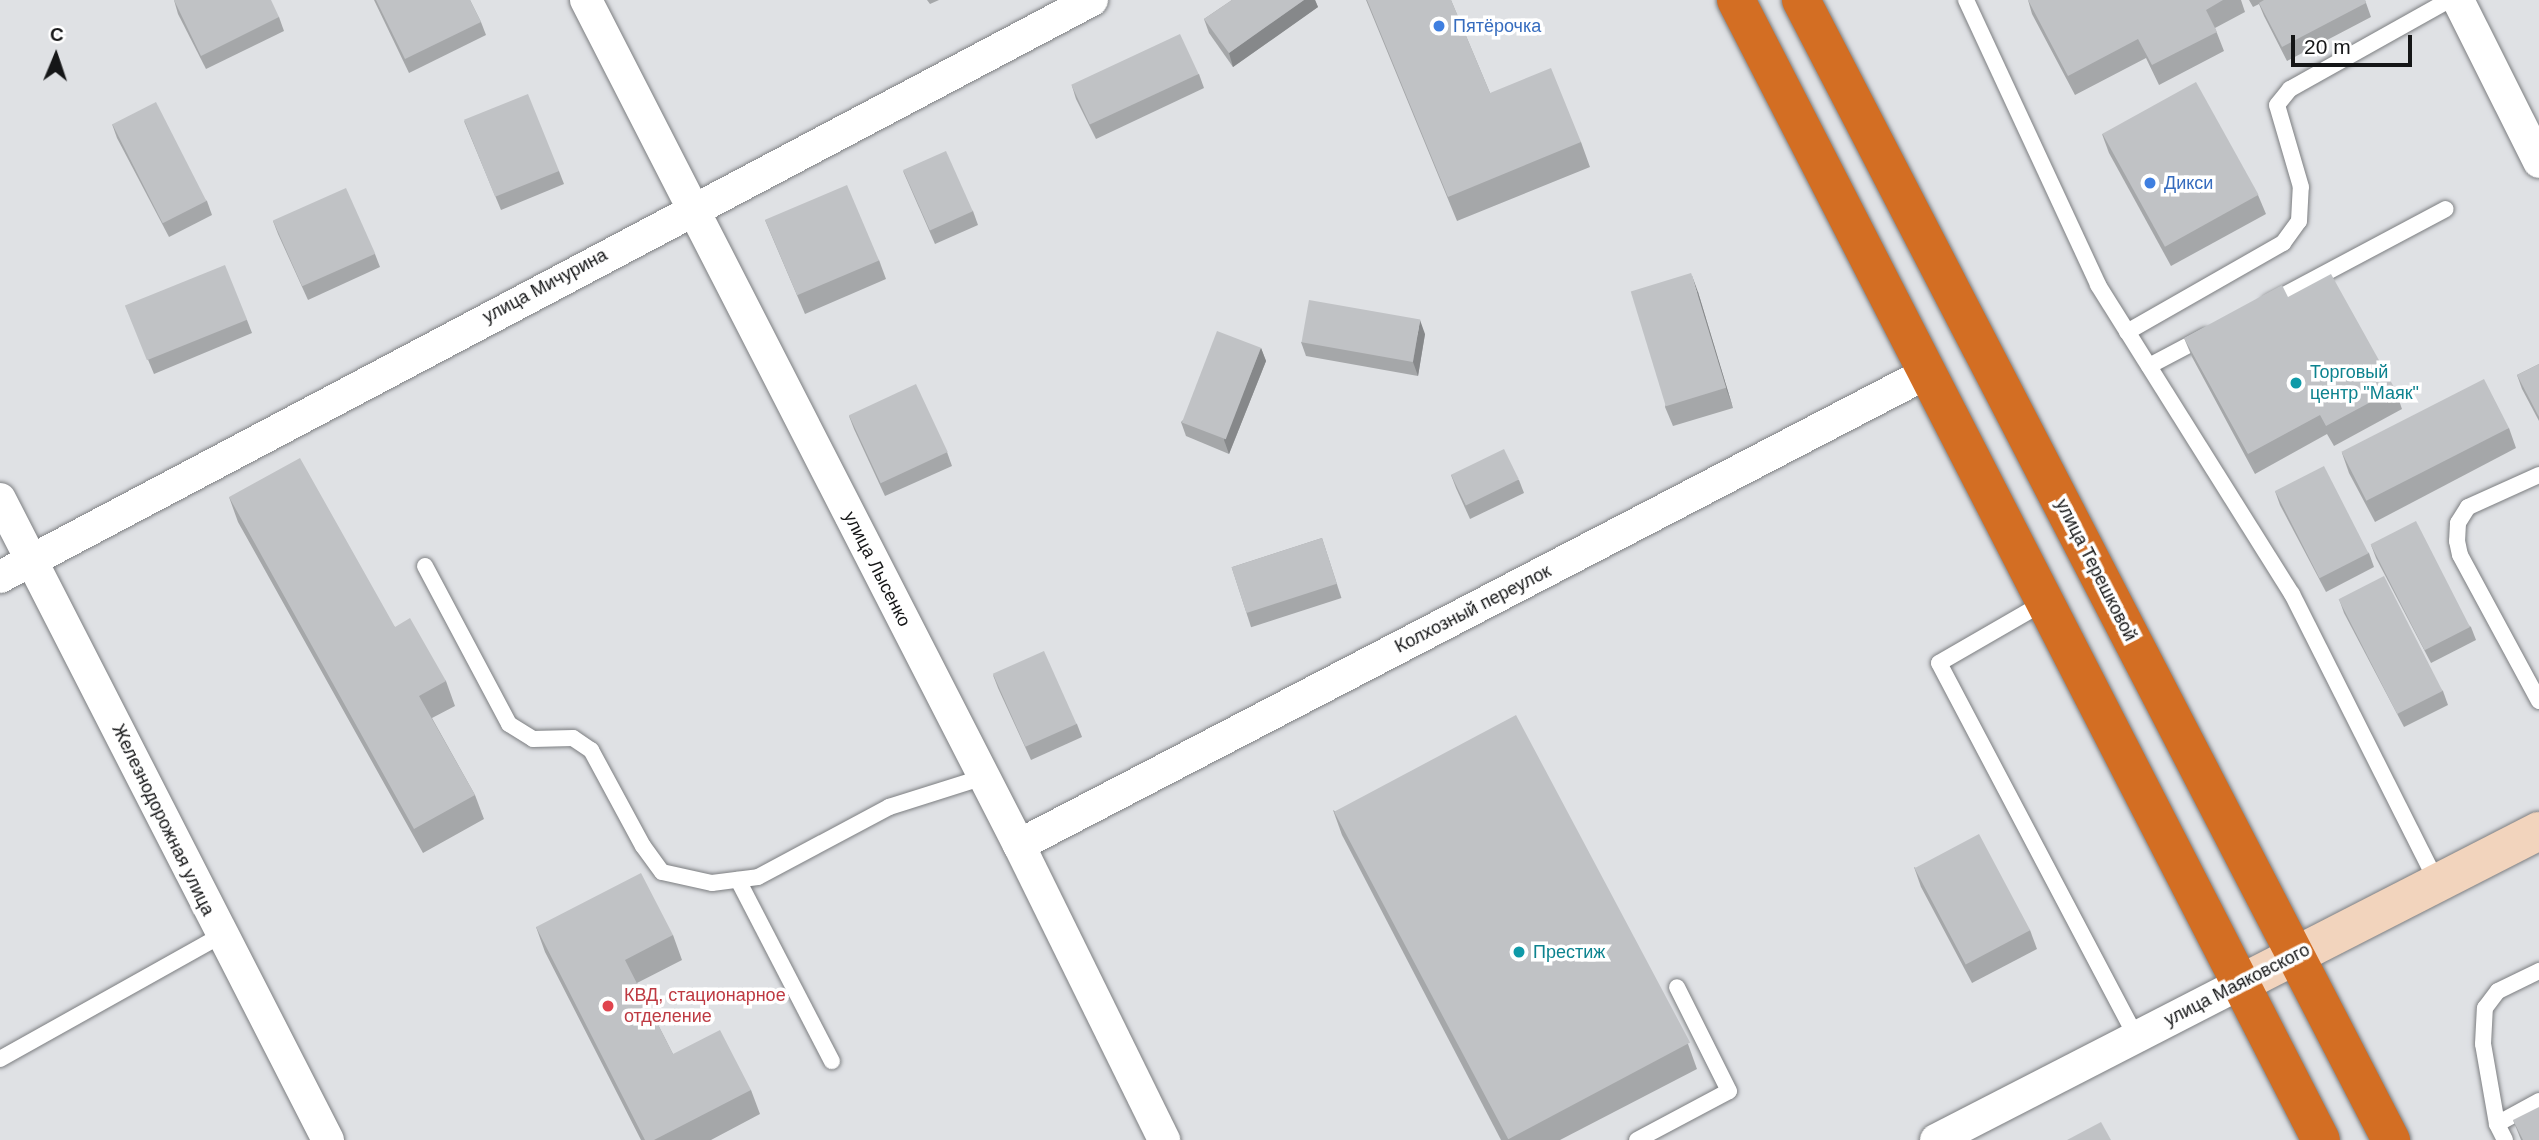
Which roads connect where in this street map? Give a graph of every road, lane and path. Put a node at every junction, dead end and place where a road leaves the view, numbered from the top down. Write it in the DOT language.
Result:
graph roads {
  1 [pos="586,0"];
  2 [pos="1092,0"];
  3 [pos="1736,0"];
  4 [pos="1801,0"];
  5 [pos="1966,0"];
  6 [pos="2449,0"];
  7 [pos="2458,0"];
  8 [pos="2535,143"];
  9 [pos="692,207"];
  10 [pos="2446,209"];
  11 [pos="2248,314"];
  12 [pos="2223,327"];
  13 [pos="2127,332"];
  14 [pos="2149,366"];
  15 [pos="1927,373"];
  16 [pos="2539,475"];
  17 [pos="0,499"];
  18 [pos="33,559"];
  19 [pos="425,566"];
  20 [pos="0,577"];
  21 [pos="2043,603"];
  22 [pos="2539,701"];
  23 [pos="984,777"];
  24 [pos="2539,831"];
  25 [pos="1019,845"];
  26 [pos="737,880"];
  27 [pos="2438,884"];
  28 [pos="220,936"];
  29 [pos="2296,956"];
  30 [pos="2539,971"];
  31 [pos="2240,984"];
  32 [pos="1677,987"];
  33 [pos="2136,1036"];
  34 [pos="0,1059"];
  35 [pos="832,1061"];
  36 [pos="2539,1101"];
  37 [pos="2497,1124"];
  38 [pos="328,1140"];
  39 [pos="1164,1140"];
  40 [pos="1637,1140"];
  41 [pos="1936,1140"];
  42 [pos="2322,1140"];
  43 [pos="2391,1140"];
  44 [pos="2505,1140"];
  1 -- 9 [label="street, улица Лысенко"];
  2 -- 9 [label="street, улица Мичурина"];
  3 -- 15 [label="highway"];
  4 -- 29 [label="highway, улица Терешковой"];
  5 -- 13 [label="lane"];
  6 -- 13 [label="lane"];
  7 -- 8 [label="street"];
  9 -- 18 [label="street, улица Мичурина"];
  9 -- 23 [label="street, улица Лысенко"];
  10 -- 11 [label="lane"];
  12 -- 14 [label="lane"];
  13 -- 14 [label="lane"];
  14 -- 27 [label="lane"];
  15 -- 21 [label="highway"];
  15 -- 25 [label="street, Колхозный переулок"];
  16 -- 22 [label="lane"];
  17 -- 18 [label="street, Железнодорожная улица"];
  18 -- 20 [label="street, улица Мичурина"];
  18 -- 28 [label="street, Железнодорожная улица"];
  19 -- 26 [label="lane"];
  21 -- 31 [label="highway"];
  21 -- 33 [label="lane"];
  23 -- 25 [label="street, улица Лысенко"];
  23 -- 26 [label="lane"];
  24 -- 27 [label="street, улица Маяковского"];
  25 -- 39 [label="street, улица Лысенко"];
  26 -- 35 [label="lane"];
  27 -- 29 [label="street, улица Маяковского"];
  28 -- 34 [label="lane"];
  28 -- 38 [label="street, Железнодорожная улица"];
  29 -- 31 [label="street, улица Маяковского"];
  29 -- 43 [label="highway, улица Терешковой"];
  30 -- 37 [label="lane"];
  31 -- 33 [label="street, улица Маяковского"];
  31 -- 42 [label="highway"];
  32 -- 40 [label="lane"];
  33 -- 41 [label="street, улица Маяковского"];
  36 -- 37 [label="lane"];
  37 -- 44 [label="lane"];
}
